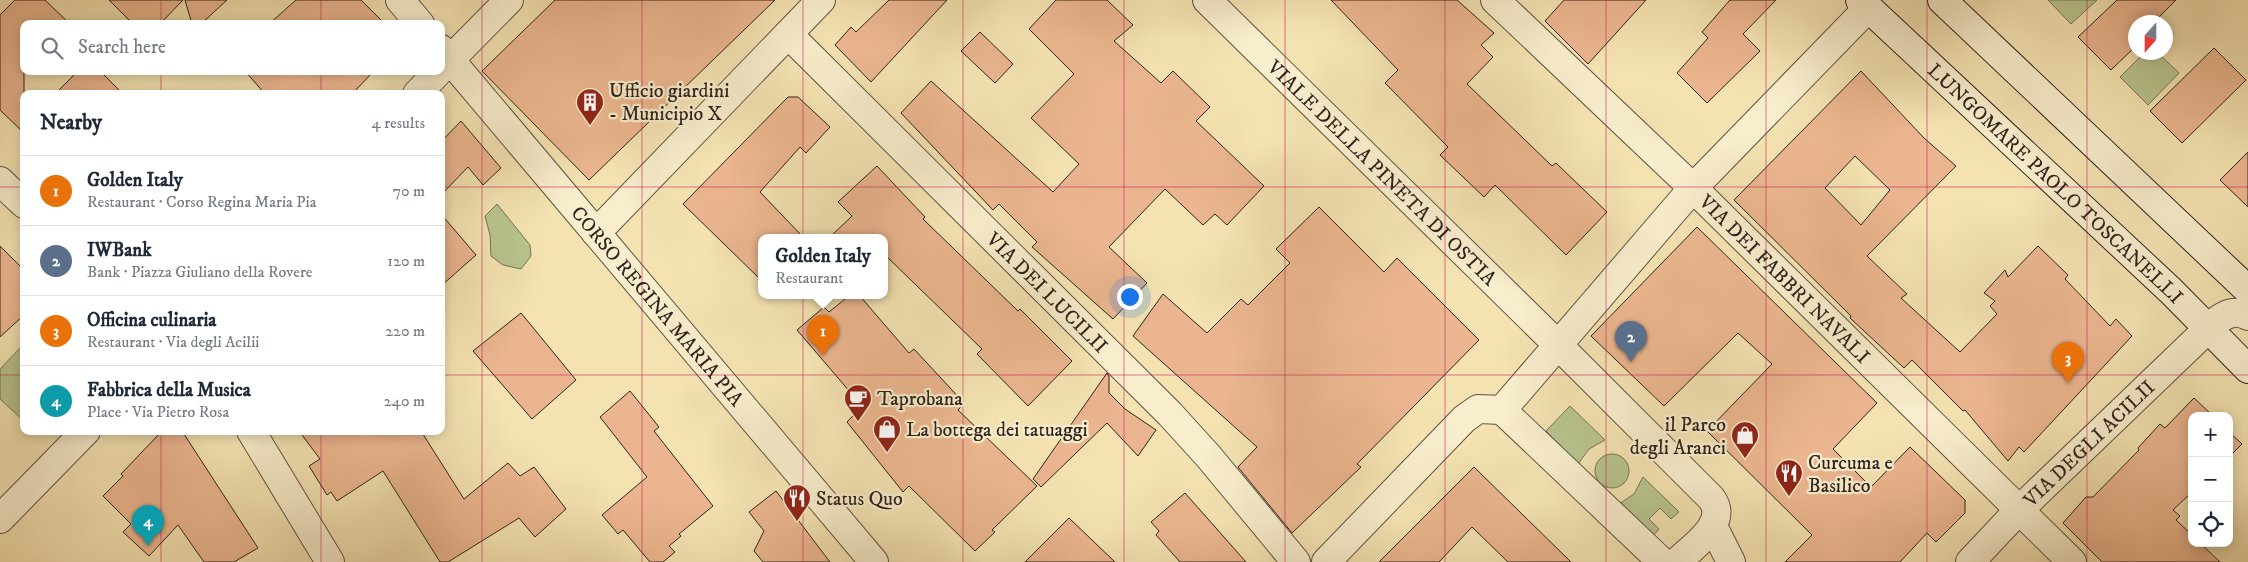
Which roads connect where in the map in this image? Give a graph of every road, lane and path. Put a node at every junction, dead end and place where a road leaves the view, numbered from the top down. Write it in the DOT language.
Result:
graph roads {
  1 [pos="400,0"];
  2 [pos="509,0"];
  3 [pos="821,0"];
  4 [pos="1207,0"];
  5 [pos="1494,0"];
  6 [pos="1942,0"];
  7 [pos="1864,4"];
  8 [pos="417,20"];
  9 [pos="788,34"];
  10 [pos="445,60"];
  11 [pos="445,64"];
  12 [pos="432,75"];
  13 [pos="420,90"];
  14 [pos="0,181"];
  15 [pos="1693,188"];
  16 [pos="20,200"];
  17 [pos="596,233"];
  18 [pos="2248,290"];
  19 [pos="2248,316"];
  20 [pos="2209,327"];
  21 [pos="1559,346"];
  22 [pos="2248,369"];
  23 [pos="1502,410"];
  24 [pos="82,435"];
  25 [pos="253,435"];
  26 [pos="2019,510"];
  27 [pos="0,519"];
  28 [pos="1713,526"];
  29 [pos="330,562"];
  30 [pos="874,562"];
  31 [pos="1296,562"];
  32 [pos="1326,562"];
  33 [pos="1662,562"];
  34 [pos="1677,562"];
  35 [pos="1731,562"];
  36 [pos="1970,562"];
  37 [pos="2072,562"];
  1 -- 8 [label="street"];
  2 -- 10 [label="street"];
  3 -- 9 [label="street"];
  4 -- 21 [label="street, VIALE DELLA PINETA DI OSTIA"];
  5 -- 15 [label="street, VIA DEI FABBRI NAVALI"];
  6 -- 18 [label="street"];
  7 -- 15 [label="street"];
  7 -- 20 [label="street, LUNGOMARE PAOLO TOSCANELLI"];
  9 -- 17 [label="street"];
  9 -- 31 [label="street, VIA DEI LUCILII"];
  11 -- 17 [label="street, CORSO REGINA MARIA PIA"];
  12 -- 13 [label="street"];
  14 -- 16 [label="street"];
  15 -- 21 [label="street"];
  15 -- 26 [label="street, VIA DEI FABBRI NAVALI"];
  17 -- 30 [label="street, CORSO REGINA MARIA PIA"];
  19 -- 20 [label="street, VIA DEGLI ACILII"];
  20 -- 22 [label="street, LUNGOMARE PAOLO TOSCANELLI"];
  20 -- 26 [label="street, VIA DEGLI ACILII"];
  21 -- 23 [label="street"];
  21 -- 28 [label="street, VIALE DELLA PINETA DI OSTIA"];
  23 -- 32 [label="street"];
  23 -- 33 [label="street"];
  24 -- 27 [label="street"];
  25 -- 29 [label="street"];
  26 -- 36 [label="street, VIA DEGLI ACILII"];
  26 -- 37 [label="street, VIA DEI FABBRI NAVALI"];
  28 -- 34 [label="street"];
  28 -- 35 [label="street"];
}
